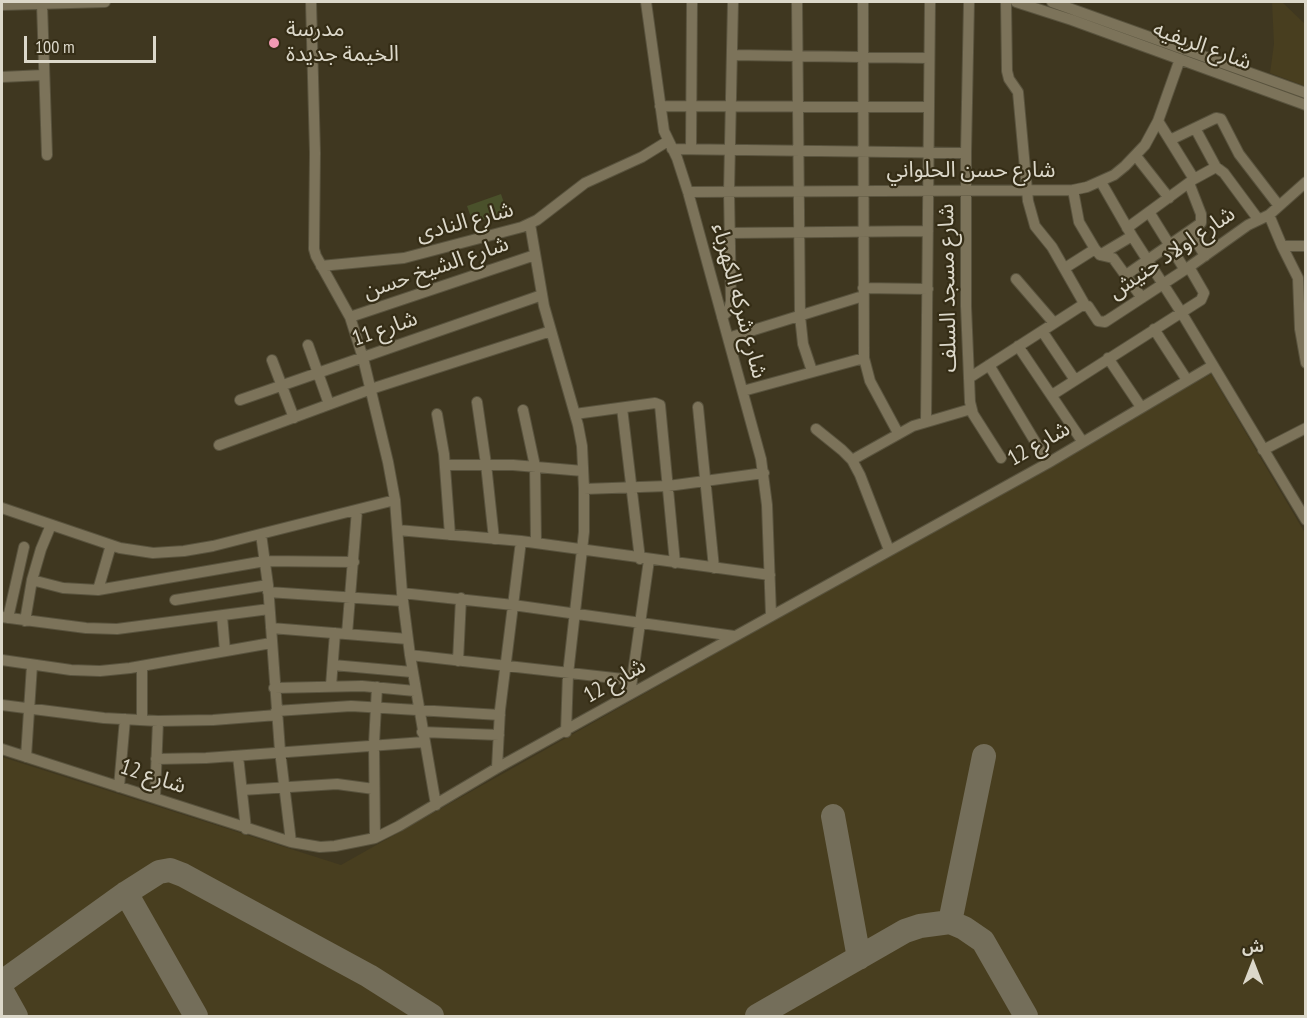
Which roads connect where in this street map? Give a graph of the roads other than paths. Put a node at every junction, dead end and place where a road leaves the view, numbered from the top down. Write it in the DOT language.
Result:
graph roads {
  1 [pos="105,2"];
  2 [pos="311,2"];
  3 [pos="646,2"];
  4 [pos="692,2"];
  5 [pos="733,2"];
  6 [pos="797,2"];
  7 [pos="863,2"];
  8 [pos="930,2"];
  9 [pos="969,2"];
  10 [pos="1006,2"];
  11 [pos="1016,2"];
  12 [pos="1052,2"];
  13 [pos="42,4"];
  14 [pos="2,5"];
  15 [pos="1074,15"];
  16 [pos="732,55"];
  17 [pos="797,56"];
  18 [pos="863,57"];
  19 [pos="929,58"];
  20 [pos="1180,59"];
  21 [pos="44,75"];
  22 [pos="2,77"];
  23 [pos="1305,93"];
  24 [pos="1305,105"];
  25 [pos="660,106"];
  26 [pos="691,106"];
  27 [pos="731,106"];
  28 [pos="797,106"];
  29 [pos="863,107"];
  30 [pos="929,107"];
  31 [pos="1158,121"];
  32 [pos="1195,128"];
  33 [pos="1170,140"];
  34 [pos="670,145"];
  35 [pos="691,149"];
  36 [pos="730,150"];
  37 [pos="798,151"];
  38 [pos="863,152"];
  39 [pos="929,153"];
  40 [pos="966,153"];
  41 [pos="47,155"];
  42 [pos="1136,156"];
  43 [pos="1216,167"];
  44 [pos="1192,181"];
  45 [pos="1101,182"];
  46 [pos="1305,182"];
  47 [pos="1073,190"];
  48 [pos="928,191"];
  49 [pos="966,191"];
  50 [pos="1026,191"];
  51 [pos="688,192"];
  52 [pos="729,192"];
  53 [pos="798,192"];
  54 [pos="863,192"];
  55 [pos="1169,198"];
  56 [pos="1279,206"];
  57 [pos="1149,212"];
  58 [pos="1269,215"];
  59 [pos="1258,219"];
  60 [pos="530,224"];
  61 [pos="863,231"];
  62 [pos="928,231"];
  63 [pos="1190,231"];
  64 [pos="799,232"];
  65 [pos="1129,232"];
  66 [pos="730,233"];
  67 [pos="1170,245"];
  68 [pos="1282,246"];
  69 [pos="1305,246"];
  70 [pos="1097,252"];
  71 [pos="535,255"];
  72 [pos="1205,256"];
  73 [pos="1148,261"];
  74 [pos="321,266"];
  75 [pos="1065,268"];
  76 [pos="1187,269"];
  77 [pos="1126,275"];
  78 [pos="1016,279"];
  79 [pos="1163,285"];
  80 [pos="927,289"];
  81 [pos="863,292"];
  82 [pos="542,295"];
  83 [pos="1142,298"];
  84 [pos="1085,305"];
  85 [pos="1181,312"];
  86 [pos="800,316"];
  87 [pos="350,317"];
  88 [pos="722,317"];
  89 [pos="1054,322"];
  90 [pos="1154,329"];
  91 [pos="551,331"];
  92 [pos="1042,331"];
  93 [pos="728,338"];
  94 [pos="308,345"];
  95 [pos="1018,346"];
  96 [pos="363,358"];
  97 [pos="864,358"];
  98 [pos="1108,358"];
  99 [pos="272,360"];
  100 [pos="1305,363"];
  101 [pos="989,365"];
  102 [pos="1212,366"];
  103 [pos="812,371"];
  104 [pos="318,373"];
  105 [pos="969,378"];
  106 [pos="1075,380"];
  107 [pos="1187,380"];
  108 [pos="282,386"];
  109 [pos="371,389"];
  110 [pos="743,391"];
  111 [pos="1052,395"];
  112 [pos="240,400"];
  113 [pos="477,402"];
  114 [pos="329,404"];
  115 [pos="698,407"];
  116 [pos="1141,407"];
  117 [pos="622,408"];
  118 [pos="972,409"];
  119 [pos="523,410"];
  120 [pos="437,414"];
  121 [pos="575,414"];
  122 [pos="294,418"];
  123 [pos="926,422"];
  124 [pos="1305,428"];
  125 [pos="816,429"];
  126 [pos="898,434"];
  127 [pos="1082,441"];
  128 [pos="219,445"];
  129 [pos="1263,450"];
  130 [pos="1001,458"];
  131 [pos="852,460"];
  132 [pos="1048,463"];
  133 [pos="486,464"];
  134 [pos="446,465"];
  135 [pos="535,466"];
  136 [pos="583,471"];
  137 [pos="764,473"];
  138 [pos="704,482"];
  139 [pos="668,486"];
  140 [pos="631,488"];
  141 [pos="584,489"];
  142 [pos="395,500"];
  143 [pos="2,508"];
  144 [pos="357,510"];
  145 [pos="1305,520"];
  146 [pos="51,525"];
  147 [pos="398,530"];
  148 [pos="261,534"];
  149 [pos="450,535"];
  150 [pos="494,539"];
  151 [pos="521,541"];
  152 [pos="536,543"];
  153 [pos="111,546"];
  154 [pos="24,547"];
  155 [pos="583,550"];
  156 [pos="889,550"];
  157 [pos="645,559"];
  158 [pos="265,561"];
  159 [pos="354,562"];
  160 [pos="675,563"];
  161 [pos="714,568"];
  162 [pos="770,575"];
  163 [pos="32,580"];
  164 [pos="268,588"];
  165 [pos="98,590"];
  166 [pos="403,597"];
  167 [pos="351,598"];
  168 [pos="461,598"];
  169 [pos="176,600"];
  170 [pos="513,605"];
  171 [pos="269,609"];
  172 [pos="576,613"];
  173 [pos="222,615"];
  174 [pos="771,615"];
  175 [pos="5,618"];
  176 [pos="25,621"];
  177 [pos="640,622"];
  178 [pos="271,628"];
  179 [pos="335,633"];
  180 [pos="347,634"];
  181 [pos="734,636"];
  182 [pos="408,639"];
  183 [pos="272,643"];
  184 [pos="225,651"];
  185 [pos="410,656"];
  186 [pos="2,660"];
  187 [pos="458,661"];
  188 [pos="333,664"];
  189 [pos="32,665"];
  190 [pos="142,666"];
  191 [pos="506,666"];
  192 [pos="412,672"];
  193 [pos="568,674"];
  194 [pos="632,680"];
  195 [pos="331,686"];
  196 [pos="377,687"];
  197 [pos="274,688"];
  198 [pos="416,691"];
  199 [pos="630,695"];
  200 [pos="2,705"];
  201 [pos="376,707"];
  202 [pos="29,709"];
  203 [pos="418,710"];
  204 [pos="277,713"];
  205 [pos="500,715"];
  206 [pos="125,719"];
  207 [pos="142,720"];
  208 [pos="158,721"];
  209 [pos="566,732"];
  210 [pos="499,735"];
  211 [pos="423,737"];
  212 [pos="374,744"];
  213 [pos="2,749"];
  214 [pos="280,752"];
  215 [pos="238,756"];
  216 [pos="26,757"];
  217 [pos="156,759"];
  218 [pos="497,768"];
  219 [pos="119,786"];
  220 [pos="283,788"];
  221 [pos="374,789"];
  222 [pos="242,790"];
  223 [pos="155,797"];
  224 [pos="436,805"];
  225 [pos="246,829"];
  226 [pos="375,838"];
  227 [pos="291,842"];
  1 -- 13 [label="street"];
  2 -- 74 [label="street"];
  3 -- 25 [label="street, شارع شركه الكهرباء"];
  4 -- 26 [label="street"];
  5 -- 16 [label="street"];
  6 -- 17 [label="street"];
  7 -- 18 [label="street"];
  8 -- 19 [label="street"];
  9 -- 40 [label="street, شارع مسجد السلف"];
  10 -- 50 [label="street"];
  11 -- 15 [label="street, شارع الريفيه"];
  12 -- 15 [label="street, شارع الريفيه"];
  13 -- 14 [label="street"];
  13 -- 21 [label="street"];
  15 -- 20 [label="street, شارع الريفيه"];
  15 -- 23 [label="street, شارع الريفيه"];
  16 -- 17 [label="street"];
  16 -- 27 [label="street"];
  17 -- 18 [label="street"];
  17 -- 28 [label="street"];
  18 -- 19 [label="street"];
  18 -- 29 [label="street"];
  19 -- 30 [label="street"];
  20 -- 24 [label="street, شارع الريفيه"];
  20 -- 31 [label="street, شارع حسن الحلواني"];
  21 -- 22 [label="street"];
  21 -- 41 [label="street"];
  25 -- 26 [label="street"];
  25 -- 34 [label="street, شارع شركه الكهرباء"];
  26 -- 27 [label="street"];
  26 -- 35 [label="street"];
  27 -- 28 [label="street"];
  27 -- 36 [label="street"];
  28 -- 29 [label="street"];
  28 -- 37 [label="street"];
  29 -- 30 [label="street"];
  29 -- 38 [label="street"];
  30 -- 39 [label="street"];
  31 -- 33 [label="street"];
  31 -- 42 [label="street, شارع حسن الحلواني"];
  32 -- 33 [label="street"];
  32 -- 43 [label="street"];
  32 -- 56 [label="street"];
  33 -- 44 [label="street"];
  34 -- 35 [label="street"];
  34 -- 51 [label="street, شارع شركه الكهرباء"];
  34 -- 60 [label="street, شارع النادى"];
  35 -- 36 [label="street"];
  36 -- 37 [label="street"];
  36 -- 52 [label="street"];
  37 -- 38 [label="street"];
  37 -- 53 [label="street"];
  38 -- 39 [label="street"];
  38 -- 54 [label="street"];
  39 -- 40 [label="street"];
  39 -- 48 [label="street"];
  40 -- 49 [label="street, شارع مسجد السلف"];
  42 -- 45 [label="street, شارع حسن الحلواني"];
  42 -- 55 [label="street"];
  43 -- 44 [label="street"];
  43 -- 59 [label="street"];
  44 -- 55 [label="street"];
  44 -- 63 [label="street"];
  45 -- 47 [label="street, شارع حسن الحلواني"];
  45 -- 65 [label="street"];
  46 -- 56 [label="street, شارع اولاد حنيش"];
  47 -- 50 [label="street, شارع حسن الحلواني"];
  47 -- 70 [label="street"];
  48 -- 49 [label="street, شارع حسن الحلواني"];
  48 -- 54 [label="street, شارع حسن الحلواني"];
  48 -- 62 [label="street"];
  49 -- 50 [label="street, شارع حسن الحلواني"];
  49 -- 105 [label="street, شارع مسجد السلف"];
  50 -- 75 [label="street"];
  51 -- 52 [label="street, شارع حسن الحلواني"];
  51 -- 88 [label="street, شارع شركه الكهرباء"];
  52 -- 53 [label="street, شارع حسن الحلواني"];
  52 -- 66 [label="street"];
  53 -- 54 [label="street, شارع حسن الحلواني"];
  53 -- 64 [label="street"];
  54 -- 61 [label="street"];
  55 -- 57 [label="street"];
  56 -- 58 [label="street, شارع اولاد حنيش"];
  57 -- 65 [label="street"];
  57 -- 67 [label="street"];
  58 -- 59 [label="street, شارع اولاد حنيش"];
  58 -- 68 [label="street"];
  59 -- 72 [label="street, شارع اولاد حنيش"];
  60 -- 71 [label="street"];
  60 -- 74 [label="street, شارع النادى"];
  61 -- 62 [label="street"];
  61 -- 64 [label="street"];
  61 -- 81 [label="street"];
  62 -- 80 [label="street"];
  63 -- 67 [label="street"];
  63 -- 72 [label="street"];
  64 -- 66 [label="street"];
  64 -- 86 [label="street"];
  65 -- 70 [label="street"];
  65 -- 73 [label="street"];
  66 -- 88 [label="street"];
  67 -- 73 [label="street"];
  67 -- 76 [label="street"];
  68 -- 69 [label="street"];
  68 -- 100 [label="street"];
  70 -- 75 [label="street"];
  70 -- 77 [label="street"];
  71 -- 82 [label="street"];
  71 -- 87 [label="street, شارع الشيخ حسن"];
  72 -- 76 [label="street, شارع اولاد حنيش"];
  73 -- 77 [label="street"];
  73 -- 79 [label="street"];
  74 -- 87 [label="street"];
  75 -- 84 [label="street"];
  76 -- 79 [label="street, شارع اولاد حنيش"];
  76 -- 85 [label="street"];
  77 -- 83 [label="street"];
  78 -- 89 [label="street"];
  79 -- 83 [label="street, شارع اولاد حنيش"];
  79 -- 85 [label="street"];
  80 -- 81 [label="street"];
  80 -- 123 [label="street"];
  81 -- 86 [label="street"];
  81 -- 97 [label="street"];
  82 -- 91 [label="street"];
  82 -- 96 [label="street, شارع 11"];
  83 -- 84 [label="street, شارع اولاد حنيش"];
  84 -- 89 [label="street, شارع اولاد حنيش"];
  85 -- 90 [label="street"];
  85 -- 102 [label="street"];
  86 -- 93 [label="street"];
  86 -- 103 [label="street"];
  87 -- 96 [label="street"];
  88 -- 93 [label="street, شارع شركه الكهرباء"];
  89 -- 92 [label="street, شارع اولاد حنيش"];
  90 -- 98 [label="street"];
  90 -- 107 [label="street"];
  91 -- 109 [label="street"];
  91 -- 121 [label="street"];
  92 -- 95 [label="street, شارع اولاد حنيش"];
  92 -- 106 [label="street"];
  93 -- 110 [label="street, شارع شركه الكهرباء"];
  94 -- 104 [label="street"];
  95 -- 101 [label="street, شارع اولاد حنيش"];
  95 -- 111 [label="street"];
  96 -- 104 [label="street, شارع 11"];
  96 -- 109 [label="street"];
  97 -- 103 [label="street"];
  97 -- 126 [label="street"];
  98 -- 106 [label="street"];
  98 -- 116 [label="street"];
  99 -- 108 [label="street"];
  101 -- 105 [label="street, شارع اولاد حنيش"];
  101 -- 132 [label="street"];
  102 -- 107 [label="street, شارع 12"];
  102 -- 129 [label="street"];
  103 -- 110 [label="street"];
  104 -- 108 [label="street, شارع 11"];
  104 -- 114 [label="street"];
  105 -- 118 [label="street, شارع مسجد السلف"];
  106 -- 111 [label="street"];
  107 -- 116 [label="street, شارع 12"];
  108 -- 112 [label="street, شارع 11"];
  108 -- 122 [label="street"];
  109 -- 114 [label="street"];
  109 -- 142 [label="street"];
  110 -- 137 [label="street, شارع شركه الكهرباء"];
  111 -- 127 [label="street"];
  113 -- 133 [label="street"];
  114 -- 122 [label="street"];
  115 -- 138 [label="street"];
  116 -- 127 [label="street, شارع 12"];
  117 -- 121 [label="street"];
  117 -- 139 [label="street"];
  117 -- 140 [label="street"];
  118 -- 123 [label="street"];
  118 -- 130 [label="street, شارع مسجد السلف"];
  119 -- 135 [label="street"];
  120 -- 134 [label="street"];
  121 -- 136 [label="street"];
  122 -- 128 [label="street"];
  123 -- 126 [label="street"];
  124 -- 129 [label="street"];
  125 -- 131 [label="street"];
  126 -- 131 [label="street"];
  127 -- 132 [label="street, شارع 12"];
  129 -- 145 [label="street"];
  131 -- 156 [label="street"];
  132 -- 156 [label="street, شارع 12"];
  133 -- 134 [label="street"];
  133 -- 135 [label="street"];
  133 -- 150 [label="street"];
  134 -- 149 [label="street"];
  135 -- 136 [label="street"];
  135 -- 152 [label="street"];
  136 -- 141 [label="street"];
  137 -- 138 [label="street"];
  137 -- 162 [label="street, شارع شركه الكهرباء"];
  138 -- 139 [label="street"];
  138 -- 161 [label="street"];
  139 -- 140 [label="street"];
  139 -- 160 [label="street"];
  140 -- 141 [label="street"];
  140 -- 157 [label="street"];
  141 -- 155 [label="street"];
  142 -- 144 [label="street"];
  142 -- 147 [label="street"];
  143 -- 146 [label="street"];
  144 -- 148 [label="street"];
  144 -- 159 [label="street"];
  146 -- 153 [label="street"];
  146 -- 163 [label="street"];
  147 -- 149 [label="street"];
  147 -- 166 [label="street"];
  148 -- 153 [label="street"];
  148 -- 158 [label="street"];
  149 -- 150 [label="street"];
  150 -- 151 [label="street"];
  151 -- 152 [label="street"];
  151 -- 170 [label="street"];
  152 -- 155 [label="street"];
  153 -- 165 [label="street"];
  154 -- 175 [label="street"];
  155 -- 157 [label="street"];
  155 -- 172 [label="street"];
  156 -- 174 [label="street, شارع 12"];
  157 -- 160 [label="street"];
  157 -- 177 [label="street"];
  158 -- 159 [label="street"];
  158 -- 164 [label="street"];
  158 -- 165 [label="street"];
  159 -- 167 [label="street"];
  160 -- 161 [label="street"];
  161 -- 162 [label="street"];
  162 -- 174 [label="street, شارع شركه الكهرباء"];
  163 -- 165 [label="street"];
  163 -- 176 [label="street"];
  164 -- 167 [label="street"];
  164 -- 169 [label="street"];
  164 -- 171 [label="street"];
  166 -- 167 [label="street"];
  166 -- 168 [label="street"];
  166 -- 182 [label="street"];
  167 -- 180 [label="street"];
  168 -- 170 [label="street"];
  168 -- 187 [label="street"];
  170 -- 172 [label="street"];
  170 -- 191 [label="street"];
  171 -- 173 [label="street"];
  171 -- 178 [label="street"];
  172 -- 177 [label="street"];
  172 -- 193 [label="street"];
  173 -- 176 [label="street"];
  173 -- 184 [label="street"];
  174 -- 181 [label="street, شارع 12"];
  175 -- 176 [label="street"];
  177 -- 181 [label="street"];
  177 -- 194 [label="street"];
  178 -- 179 [label="street"];
  178 -- 183 [label="street"];
  179 -- 180 [label="street"];
  179 -- 188 [label="street"];
  180 -- 182 [label="street"];
  181 -- 199 [label="street, شارع 12"];
  182 -- 185 [label="street"];
  183 -- 184 [label="street"];
  183 -- 197 [label="street"];
  184 -- 190 [label="street"];
  185 -- 187 [label="street"];
  185 -- 192 [label="street"];
  186 -- 189 [label="street"];
  187 -- 191 [label="street"];
  188 -- 192 [label="street"];
  188 -- 195 [label="street"];
  189 -- 190 [label="street"];
  189 -- 202 [label="street"];
  190 -- 207 [label="street"];
  191 -- 193 [label="street"];
  191 -- 205 [label="street"];
  192 -- 198 [label="street"];
  193 -- 194 [label="street"];
  193 -- 209 [label="street"];
  194 -- 199 [label="street"];
  195 -- 196 [label="street"];
  195 -- 197 [label="street"];
  196 -- 198 [label="street"];
  196 -- 201 [label="street"];
  197 -- 204 [label="street"];
  198 -- 203 [label="street"];
  199 -- 209 [label="street, شارع 12"];
  200 -- 202 [label="street"];
  201 -- 203 [label="street"];
  201 -- 204 [label="street"];
  201 -- 212 [label="street"];
  202 -- 206 [label="street"];
  202 -- 216 [label="street"];
  203 -- 205 [label="street"];
  203 -- 211 [label="street"];
  204 -- 208 [label="street"];
  204 -- 214 [label="street"];
  205 -- 210 [label="street"];
  206 -- 207 [label="street"];
  206 -- 219 [label="street"];
  207 -- 208 [label="street"];
  208 -- 217 [label="street"];
  209 -- 218 [label="street, شارع 12"];
  210 -- 211 [label="street"];
  210 -- 218 [label="street"];
  211 -- 212 [label="street"];
  211 -- 224 [label="street"];
  212 -- 214 [label="street"];
  212 -- 221 [label="street"];
  213 -- 216 [label="street, شارع 12"];
  214 -- 215 [label="street"];
  214 -- 220 [label="street"];
  215 -- 217 [label="street"];
  215 -- 222 [label="street"];
  216 -- 219 [label="street, شارع 12"];
  217 -- 223 [label="street"];
  218 -- 224 [label="street, شارع 12"];
  219 -- 223 [label="street, شارع 12"];
  220 -- 221 [label="street"];
  220 -- 222 [label="street"];
  220 -- 227 [label="street"];
  221 -- 226 [label="street"];
  222 -- 225 [label="street"];
  223 -- 225 [label="street, شارع 12"];
  224 -- 226 [label="street, شارع 12"];
  225 -- 227 [label="street, شارع 12"];
  226 -- 227 [label="street, شارع 12"];
}
